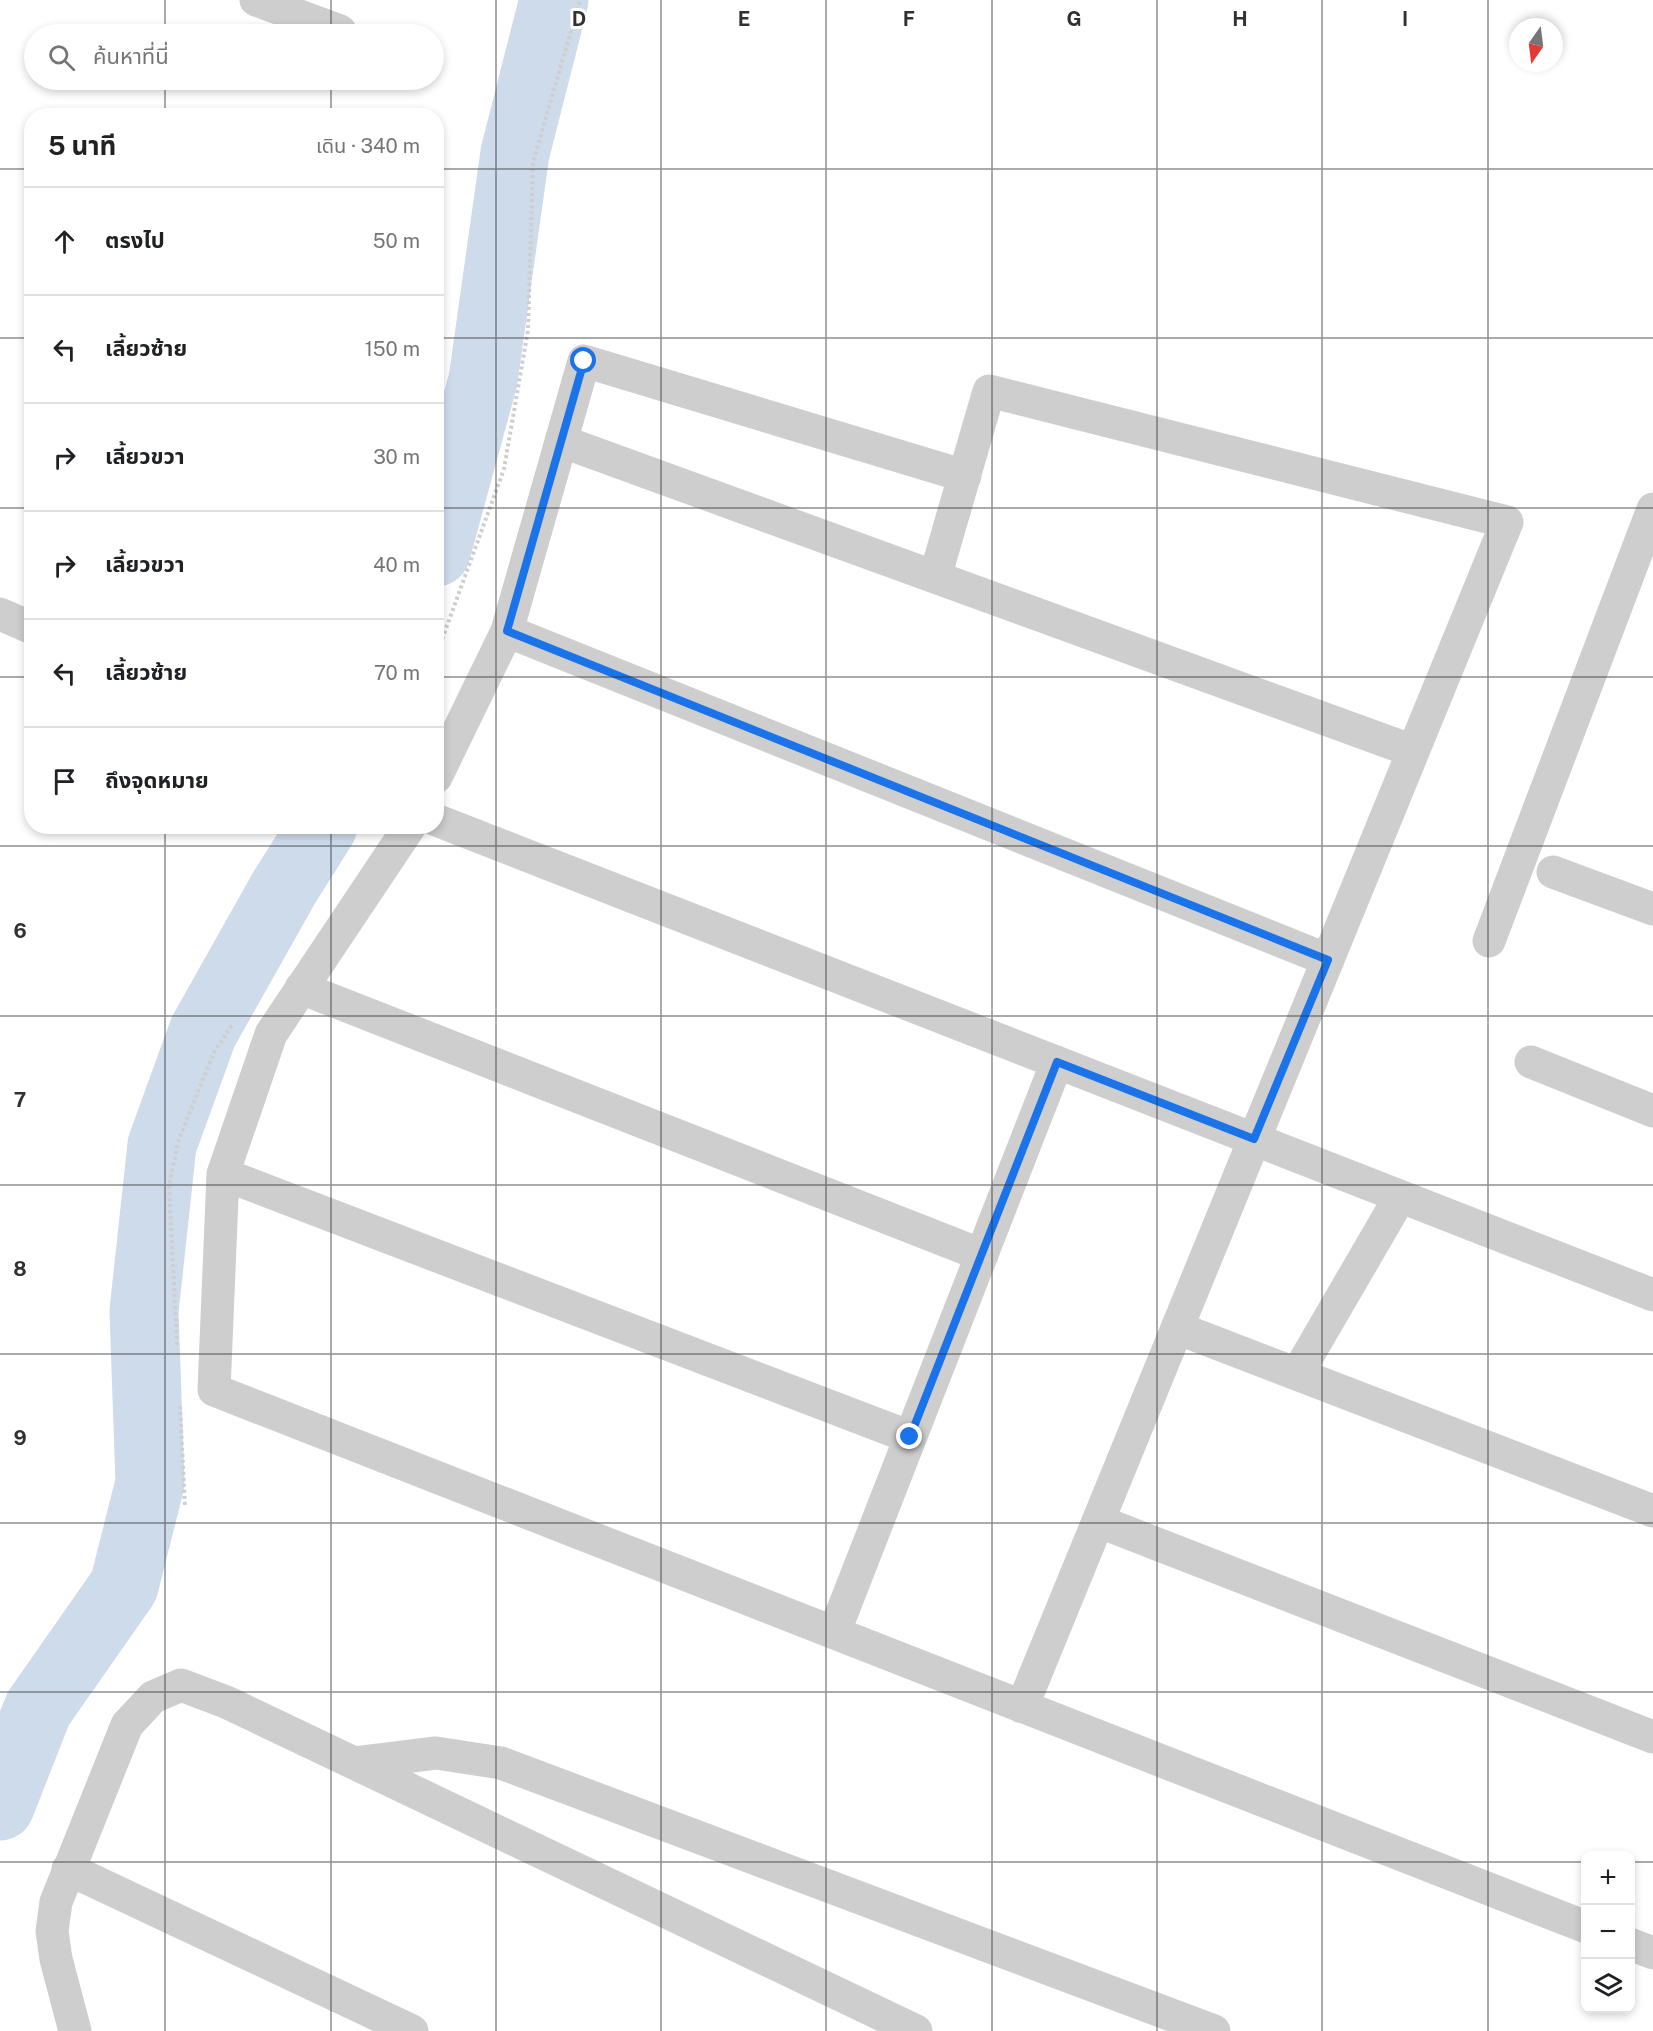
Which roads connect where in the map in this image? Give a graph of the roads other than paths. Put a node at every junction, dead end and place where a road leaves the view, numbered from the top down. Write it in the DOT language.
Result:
graph roads {
  1 [pos="256,0"];
  2 [pos="319,24"];
  3 [pos="561,441"];
  4 [pos="965,476"];
  5 [pos="1653,509"];
  6 [pos="935,577"];
  7 [pos="0,614"];
  8 [pos="24,624"];
  9 [pos="507,631"];
  10 [pos="1413,751"];
  11 [pos="444,761"];
  12 [pos="444,823"];
  13 [pos="405,834"];
  14 [pos="1553,872"];
  15 [pos="1653,909"];
  16 [pos="1489,941"];
  17 [pos="1328,960"];
  18 [pos="301,988"];
  19 [pos="1057,1062"];
  20 [pos="1532,1062"];
  21 [pos="1653,1111"];
  22 [pos="1254,1139"];
  23 [pos="223,1174"];
  24 [pos="1400,1197"];
  25 [pos="982,1256"];
  26 [pos="1653,1295"];
  27 [pos="1177,1328"];
  28 [pos="1297,1374"];
  29 [pos="910,1437"];
  30 [pos="1653,1510"];
  31 [pos="1098,1521"];
  32 [pos="834,1633"];
  33 [pos="1022,1707"];
  34 [pos="1653,1737"];
  35 [pos="355,1762"];
  36 [pos="68,1869"];
  37 [pos="1581,1925"];
  38 [pos="1635,1946"];
  39 [pos="1653,1953"];
  40 [pos="75,2031"];
  41 [pos="412,2031"];
  42 [pos="916,2031"];
  43 [pos="1214,2031"];
  1 -- 2 [label="street"];
  3 -- 4 [label="street"];
  3 -- 6 [label="street"];
  3 -- 9 [label="street"];
  4 -- 6 [label="street"];
  4 -- 10 [label="street"];
  5 -- 16 [label="street"];
  6 -- 10 [label="street"];
  7 -- 8 [label="street"];
  9 -- 11 [label="street"];
  9 -- 17 [label="street"];
  10 -- 17 [label="street"];
  12 -- 19 [label="street"];
  13 -- 18 [label="street"];
  14 -- 15 [label="street"];
  17 -- 22 [label="street"];
  18 -- 23 [label="street"];
  18 -- 25 [label="street"];
  19 -- 22 [label="street"];
  19 -- 25 [label="street"];
  20 -- 21 [label="street"];
  22 -- 24 [label="street"];
  22 -- 27 [label="street"];
  23 -- 29 [label="street"];
  23 -- 32 [label="street"];
  24 -- 26 [label="street"];
  24 -- 28 [label="street"];
  25 -- 29 [label="street"];
  27 -- 28 [label="street"];
  27 -- 31 [label="street"];
  28 -- 30 [label="street"];
  29 -- 32 [label="street"];
  31 -- 33 [label="street"];
  31 -- 34 [label="street"];
  32 -- 33 [label="street"];
  33 -- 37 [label="street"];
  35 -- 36 [label="street"];
  35 -- 42 [label="street"];
  35 -- 43 [label="street"];
  36 -- 40 [label="street"];
  36 -- 41 [label="street"];
  38 -- 39 [label="street"];
}
